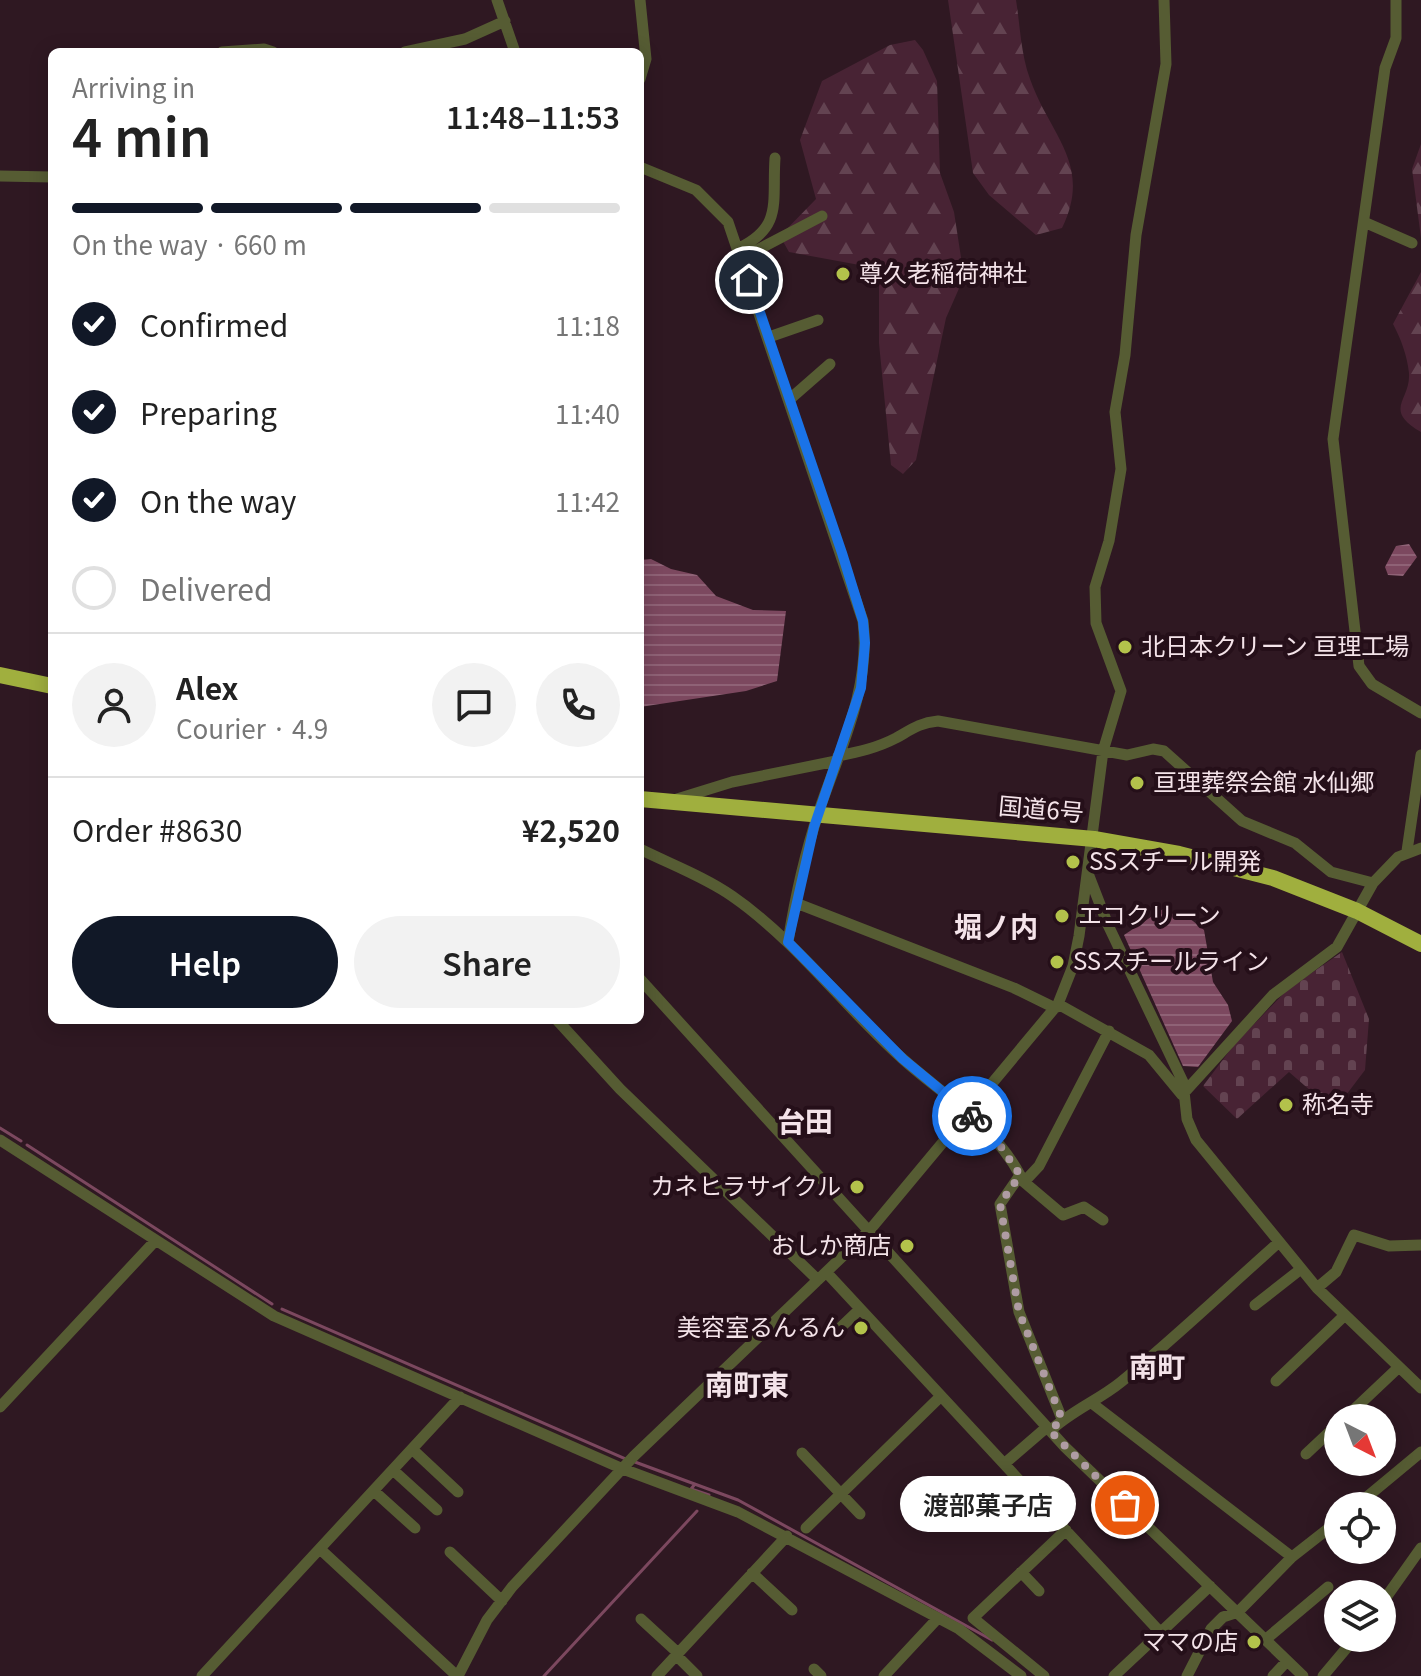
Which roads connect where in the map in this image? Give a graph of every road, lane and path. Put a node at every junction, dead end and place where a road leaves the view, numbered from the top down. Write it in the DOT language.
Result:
graph roads {
  1 [pos="497,0"];
  2 [pos="640,0"];
  3 [pos="1164,0"];
  4 [pos="1396,0"];
  5 [pos="505,21"];
  6 [pos="423,48"];
  7 [pos="514,48"];
  8 [pos="644,66"];
  9 [pos="775,158"];
  10 [pos="644,169"];
  11 [pos="0,176"];
  12 [pos="48,177"];
  13 [pos="822,216"];
  14 [pos="1364,222"];
  15 [pos="1412,243"];
  16 [pos="740,253"];
  17 [pos="818,320"];
  18 [pos="769,337"];
  19 [pos="830,364"];
  20 [pos="790,399"];
  21 [pos="0,675"];
  22 [pos="48,685"];
  23 [pos="1421,713"];
  24 [pos="1103,751"];
  25 [pos="1421,755"];
  26 [pos="837,758"];
  27 [pos="644,799"];
  28 [pos="669,801"];
  29 [pos="819,814"];
  30 [pos="1094,839"];
  31 [pos="1421,848"];
  32 [pos="644,851"];
  33 [pos="1407,851"];
  34 [pos="1088,874"];
  35 [pos="1373,883"];
  36 [pos="796,903"];
  37 [pos="1357,911"];
  38 [pos="788,942"];
  39 [pos="1421,944"];
  40 [pos="644,983"];
  41 [pos="1057,1006"];
  42 [pos="561,1024"];
  43 [pos="1109,1031"];
  44 [pos="1182,1095"];
  45 [pos="968,1112"];
  46 [pos="0,1140"];
  47 [pos="29,1140"];
  48 [pos="17,1151"];
  49 [pos="1022,1179"];
  50 [pos="1103,1220"];
  51 [pos="869,1231"];
  52 [pos="155,1241"];
  53 [pos="1278,1243"];
  54 [pos="1421,1245"];
  55 [pos="1301,1269"];
  56 [pos="823,1276"];
  57 [pos="1317,1288"];
  58 [pos="1255,1305"];
  59 [pos="860,1309"];
  60 [pos="1345,1315"];
  61 [pos="839,1329"];
  62 [pos="1399,1367"];
  63 [pos="1276,1381"];
  64 [pos="1421,1388"];
  65 [pos="941,1396"];
  66 [pos="460,1397"];
  67 [pos="1093,1404"];
  68 [pos="1360,1404"];
  69 [pos="0,1407"];
  70 [pos="1062,1419"];
  71 [pos="1049,1429"];
  72 [pos="1324,1437"];
  73 [pos="412,1449"];
  74 [pos="1421,1452"];
  75 [pos="802,1453"];
  76 [pos="1306,1454"];
  77 [pos="1004,1464"];
  78 [pos="623,1469"];
  79 [pos="393,1470"];
  80 [pos="374,1491"];
  81 [pos="458,1492"];
  82 [pos="1373,1492"];
  83 [pos="841,1493"];
  84 [pos="437,1510"];
  85 [pos="860,1514"];
  86 [pos="415,1528"];
  87 [pos="806,1528"];
  88 [pos="1066,1530"];
  89 [pos="1324,1532"];
  90 [pos="787,1536"];
  91 [pos="1421,1548"];
  92 [pos="320,1549"];
  93 [pos="450,1552"];
  94 [pos="1292,1557"];
  95 [pos="1021,1572"];
  96 [pos="752,1573"];
  97 [pos="1396,1583"];
  98 [pos="1210,1586"];
  99 [pos="1324,1590"];
  100 [pos="1039,1591"];
  101 [pos="502,1601"];
  102 [pos="792,1610"];
  103 [pos="1238,1612"];
  104 [pos="938,1618"];
  105 [pos="641,1619"];
  106 [pos="1160,1632"];
  107 [pos="1265,1640"];
  108 [pos="1343,1652"];
  109 [pos="677,1654"];
  110 [pos="1287,1661"];
  111 [pos="202,1676"];
  112 [pos="457,1676"];
  113 [pos="657,1676"];
  114 [pos="697,1676"];
  115 [pos="884,1676"];
  116 [pos="1021,1676"];
  117 [pos="1044,1676"];
  118 [pos="1114,1676"];
  119 [pos="1187,1676"];
  120 [pos="1273,1676"];
  121 [pos="1303,1676"];
  122 [pos="1323,1676"];
  1 -- 5 [label="street"];
  2 -- 8 [label="street"];
  3 -- 24 [label="street"];
  4 -- 14 [label="street"];
  5 -- 6 [label="street"];
  5 -- 7 [label="street"];
  9 -- 16 [label="street"];
  10 -- 16 [label="street"];
  11 -- 12 [label="street"];
  13 -- 16 [label="street"];
  14 -- 15 [label="street"];
  14 -- 23 [label="street"];
  16 -- 18 [label="street"];
  17 -- 18 [label="street"];
  18 -- 20 [label="street"];
  19 -- 20 [label="street"];
  20 -- 26 [label="street"];
  21 -- 22 [label="highway"];
  24 -- 26 [label="street"];
  24 -- 30 [label="street"];
  24 -- 35 [label="street"];
  25 -- 33 [label="street"];
  26 -- 28 [label="street"];
  26 -- 29 [label="street"];
  27 -- 28 [label="highway, 国道6号"];
  28 -- 29 [label="highway, 国道6号"];
  29 -- 30 [label="highway, 国道6号"];
  29 -- 36 [label="street"];
  30 -- 34 [label="street"];
  30 -- 37 [label="highway, 国道6号"];
  31 -- 33 [label="street"];
  32 -- 38 [label="street"];
  33 -- 35 [label="street"];
  34 -- 41 [label="street"];
  34 -- 44 [label="street"];
  35 -- 37 [label="street"];
  36 -- 38 [label="street"];
  36 -- 41 [label="street"];
  37 -- 39 [label="highway, 国道6号"];
  37 -- 44 [label="street"];
  38 -- 45 [label="street"];
  40 -- 51 [label="street"];
  41 -- 43 [label="street"];
  41 -- 45 [label="street"];
  42 -- 56 [label="street"];
  43 -- 44 [label="street"];
  43 -- 49 [label="street"];
  44 -- 53 [label="street"];
  45 -- 49 [label="street"];
  45 -- 51 [label="street"];
  46 -- 48 [label="street"];
  47 -- 48 [label="street"];
  48 -- 52 [label="street"];
  49 -- 50 [label="street"];
  49 -- 70 [label="street"];
  51 -- 56 [label="street"];
  51 -- 71 [label="street"];
  52 -- 66 [label="street"];
  52 -- 69 [label="street"];
  53 -- 55 [label="street"];
  53 -- 67 [label="street"];
  54 -- 57 [label="street"];
  55 -- 57 [label="street"];
  55 -- 58 [label="street"];
  56 -- 59 [label="street"];
  56 -- 78 [label="street"];
  57 -- 60 [label="street"];
  59 -- 61 [label="street"];
  59 -- 65 [label="street"];
  60 -- 62 [label="street"];
  60 -- 63 [label="street"];
  62 -- 64 [label="street"];
  62 -- 68 [label="street"];
  65 -- 77 [label="street"];
  65 -- 83 [label="street"];
  66 -- 73 [label="street"];
  66 -- 78 [label="street"];
  67 -- 70 [label="street"];
  67 -- 94 [label="street"];
  70 -- 71 [label="street"];
  71 -- 77 [label="street"];
  71 -- 98 [label="street"];
  72 -- 76 [label="street"];
  73 -- 79 [label="street"];
  73 -- 81 [label="street"];
  74 -- 82 [label="street"];
  75 -- 83 [label="street"];
  77 -- 88 [label="street"];
  78 -- 90 [label="street"];
  78 -- 101 [label="street"];
  79 -- 80 [label="street"];
  79 -- 84 [label="street"];
  80 -- 86 [label="street"];
  80 -- 92 [label="street"];
  83 -- 85 [label="street"];
  83 -- 87 [label="street"];
  88 -- 95 [label="street"];
  88 -- 106 [label="street"];
  89 -- 94 [label="street"];
  90 -- 96 [label="street"];
  90 -- 104 [label="street"];
  91 -- 97 [label="street"];
  92 -- 111 [label="street"];
  92 -- 112 [label="street"];
  93 -- 101 [label="street"];
  94 -- 103 [label="street"];
  95 -- 100 [label="street"];
  95 -- 117 [label="street"];
  96 -- 102 [label="street"];
  96 -- 109 [label="street"];
  98 -- 103 [label="street"];
  98 -- 106 [label="street"];
  99 -- 107 [label="street"];
  101 -- 112 [label="street"];
  103 -- 107 [label="street"];
  103 -- 119 [label="street"];
  104 -- 115 [label="street"];
  104 -- 116 [label="street"];
  105 -- 109 [label="street"];
  106 -- 118 [label="street"];
  107 -- 110 [label="street"];
  108 -- 122 [label="street"];
  109 -- 113 [label="street"];
  109 -- 114 [label="street"];
  110 -- 120 [label="street"];
  110 -- 121 [label="street"];
}
